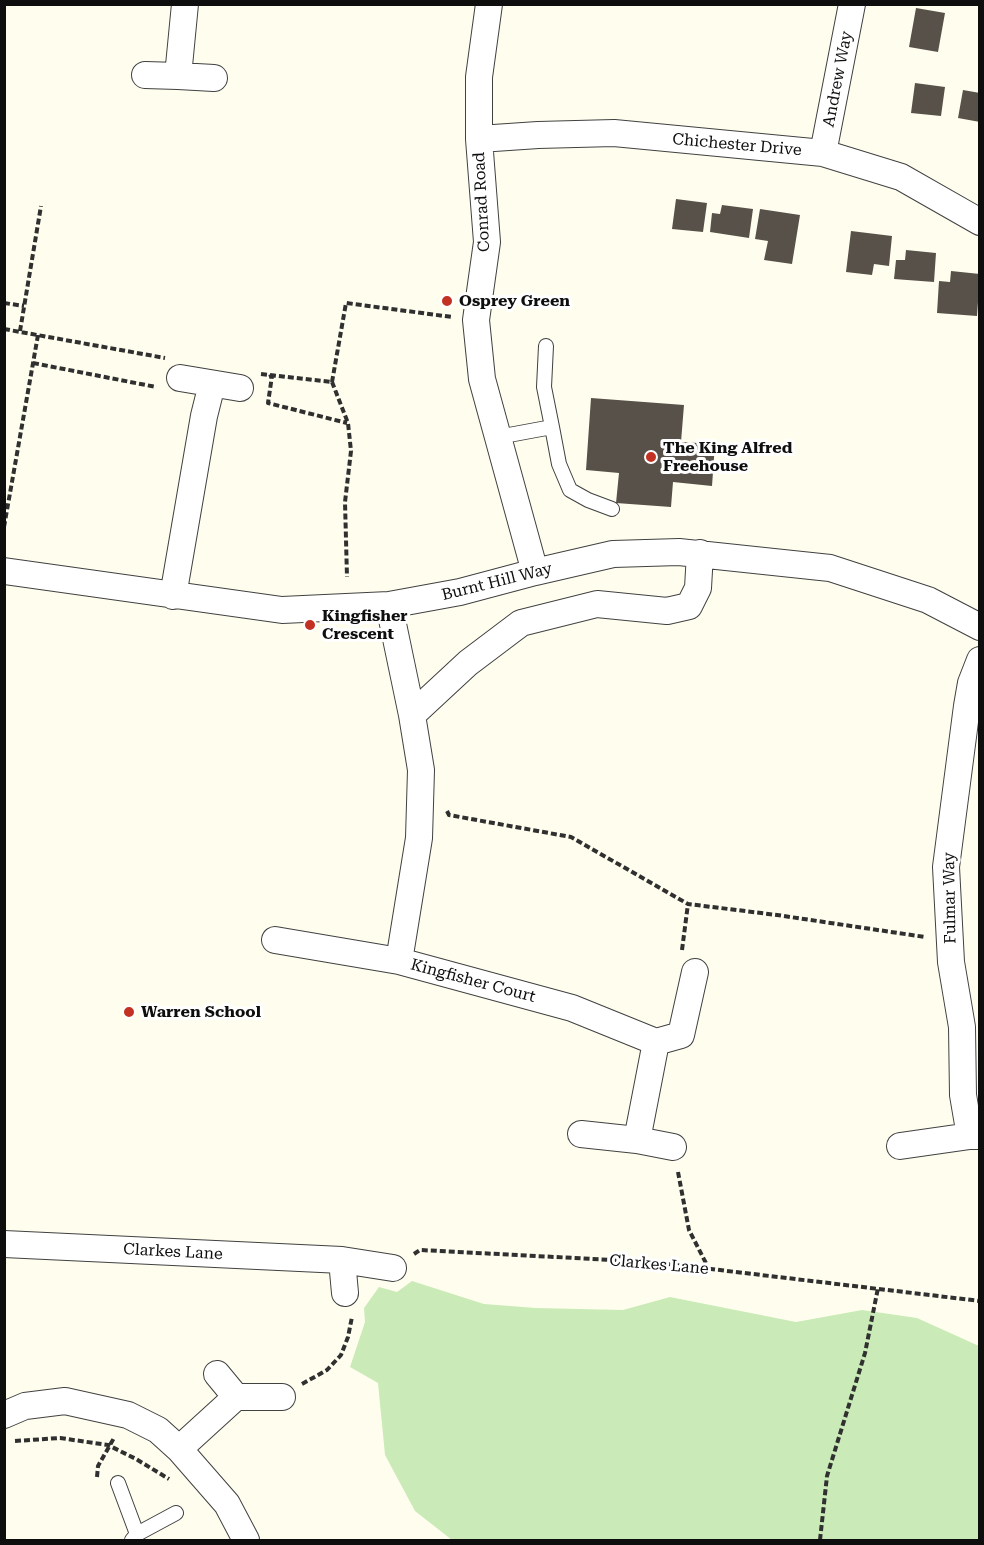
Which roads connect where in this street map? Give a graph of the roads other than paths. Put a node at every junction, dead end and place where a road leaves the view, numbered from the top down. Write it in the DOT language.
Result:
graph roads {
  1 [pos="185,4"];
  2 [pos="489,4"];
  3 [pos="852,4"];
  4 [pos="145,75"];
  5 [pos="178,76"];
  6 [pos="214,78"];
  7 [pos="479,139"];
  8 [pos="823,153"];
  9 [pos="980,222"];
  10 [pos="546,346"];
  11 [pos="174,383"];
  12 [pos="212,384"];
  13 [pos="240,388"];
  14 [pos="552,427"];
  15 [pos="498,438"];
  16 [pos="612,509"];
  17 [pos="700,553"];
  18 [pos="4,571"];
  19 [pos="535,572"];
  20 [pos="173,596"];
  21 [pos="389,605"];
  22 [pos="980,627"];
  23 [pos="980,660"];
  24 [pos="412,716"];
  25 [pos="275,940"];
  26 [pos="399,961"];
  27 [pos="695,972"];
  28 [pos="656,1042"];
  29 [pos="581,1134"];
  30 [pos="975,1136"];
  31 [pos="637,1140"];
  32 [pos="900,1146"];
  33 [pos="674,1147"];
  34 [pos="4,1244"];
  35 [pos="342,1260"];
  36 [pos="393,1268"];
  37 [pos="345,1293"];
  38 [pos="217,1374"];
  39 [pos="236,1397"];
  40 [pos="282,1398"];
  41 [pos="4,1415"];
  42 [pos="179,1449"];
  43 [pos="118,1483"];
  44 [pos="176,1514"];
  45 [pos="134,1537"];
  46 [pos="246,1540"];
  1 -- 5 [label="street"];
  2 -- 7 [label="street, Conrad Road"];
  3 -- 8 [label="street, Andrew Way"];
  4 -- 5 [label="street"];
  5 -- 6 [label="street"];
  7 -- 8 [label="street, Chichester Drive"];
  7 -- 15 [label="street, Conrad Road"];
  8 -- 9 [label="street, Chichester Drive"];
  10 -- 14 [label="lane"];
  11 -- 12 [label="street"];
  12 -- 13 [label="street"];
  12 -- 20 [label="street"];
  14 -- 15 [label="lane"];
  14 -- 16 [label="lane"];
  15 -- 19 [label="street, Conrad Road"];
  17 -- 19 [label="street, Burnt Hill Way"];
  17 -- 22 [label="street, Burnt Hill Way"];
  17 -- 24 [label="street"];
  18 -- 20 [label="street, Burnt Hill Way"];
  19 -- 21 [label="street, Burnt Hill Way"];
  20 -- 21 [label="street, Burnt Hill Way"];
  21 -- 24 [label="street, Kingfisher Court"];
  23 -- 30 [label="street, Fulmar Way"];
  24 -- 26 [label="street, Kingfisher Court"];
  25 -- 26 [label="street"];
  26 -- 28 [label="street, Kingfisher Court"];
  27 -- 28 [label="street"];
  28 -- 31 [label="street"];
  29 -- 31 [label="street"];
  30 -- 32 [label="street, Fulmar Way"];
  31 -- 33 [label="street"];
  34 -- 35 [label="street, Clarkes Lane"];
  35 -- 36 [label="street, Clarkes Lane"];
  35 -- 37 [label="street"];
  38 -- 39 [label="street"];
  39 -- 40 [label="street"];
  39 -- 42 [label="street"];
  41 -- 42 [label="street"];
  42 -- 46 [label="street"];
  43 -- 45 [label="lane"];
  44 -- 45 [label="lane"];
}
